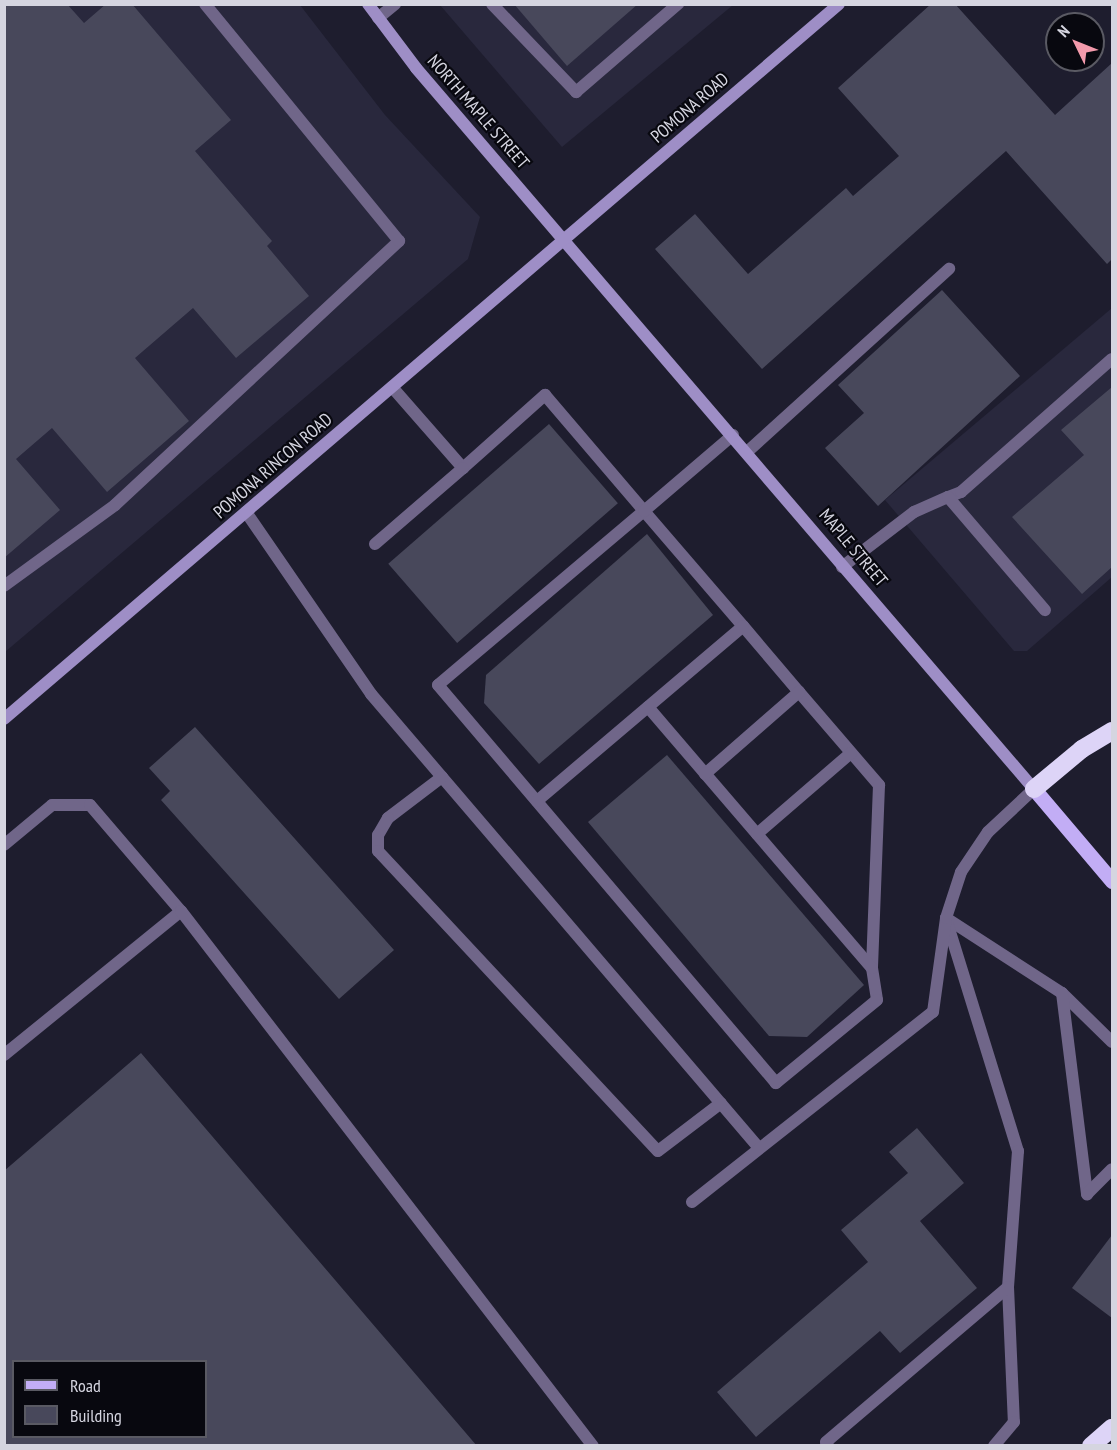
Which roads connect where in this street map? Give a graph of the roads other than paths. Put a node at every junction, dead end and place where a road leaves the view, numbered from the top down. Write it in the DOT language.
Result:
graph roads {
  1 [pos="205,4"];
  2 [pos="368,4"];
  3 [pos="395,4"];
  4 [pos="492,4"];
  5 [pos="678,4"];
  6 [pos="839,4"];
  7 [pos="378,18"];
  8 [pos="565,239"];
  9 [pos="949,269"];
  10 [pos="1113,360"];
  11 [pos="392,387"];
  12 [pos="733,435"];
  13 [pos="747,452"];
  14 [pos="463,468"];
  15 [pos="948,497"];
  16 [pos="644,511"];
  17 [pos="246,512"];
  18 [pos="375,544"];
  19 [pos="842,567"];
  20 [pos="4,586"];
  21 [pos="1045,610"];
  22 [pos="743,626"];
  23 [pos="799,692"];
  24 [pos="648,707"];
  25 [pos="4,719"];
  26 [pos="1113,731"];
  27 [pos="852,753"];
  28 [pos="705,774"];
  29 [pos="442,777"];
  30 [pos="1034,789"];
  31 [pos="537,801"];
  32 [pos="757,834"];
  33 [pos="4,845"];
  34 [pos="1113,881"];
  35 [pos="181,911"];
  36 [pos="946,918"];
  37 [pos="872,968"];
  38 [pos="1062,993"];
  39 [pos="1113,1042"];
  40 [pos="4,1055"];
  41 [pos="721,1103"];
  42 [pos="759,1148"];
  43 [pos="1113,1169"];
  44 [pos="692,1202"];
  45 [pos="1008,1287"];
  46 [pos="1113,1428"];
  47 [pos="593,1446"];
  48 [pos="828,1446"];
  49 [pos="994,1446"];
  50 [pos="1091,1446"];
  1 -- 20 [label="lane"];
  2 -- 7 [label="main road, NORTH MAPLE STREET"];
  3 -- 7 [label="lane"];
  4 -- 5 [label="lane"];
  6 -- 8 [label="main road, POMONA ROAD"];
  7 -- 8 [label="main road, NORTH MAPLE STREET"];
  8 -- 11 [label="main road, POMONA RINCON ROAD"];
  8 -- 12 [label="main road, MAPLE STREET"];
  9 -- 13 [label="lane"];
  10 -- 15 [label="lane"];
  11 -- 14 [label="lane"];
  11 -- 17 [label="main road, POMONA RINCON ROAD"];
  12 -- 13 [label="main road, MAPLE STREET"];
  12 -- 16 [label="lane"];
  13 -- 19 [label="main road, MAPLE STREET"];
  14 -- 16 [label="lane"];
  14 -- 18 [label="lane"];
  15 -- 19 [label="lane"];
  15 -- 21 [label="lane"];
  16 -- 22 [label="lane"];
  16 -- 31 [label="lane"];
  17 -- 25 [label="main road, POMONA RINCON ROAD"];
  17 -- 29 [label="lane"];
  19 -- 30 [label="main road, MAPLE STREET"];
  22 -- 23 [label="lane"];
  22 -- 24 [label="lane"];
  23 -- 27 [label="lane"];
  23 -- 28 [label="lane"];
  24 -- 28 [label="lane"];
  24 -- 31 [label="lane"];
  26 -- 30 [label="highway"];
  27 -- 32 [label="lane"];
  27 -- 37 [label="lane"];
  28 -- 32 [label="lane"];
  29 -- 41 [label="lane"];
  29 -- 41 [label="lane"];
  30 -- 34 [label="main road, MAPLE STREET"];
  30 -- 36 [label="lane"];
  31 -- 37 [label="lane"];
  32 -- 37 [label="lane"];
  33 -- 35 [label="lane"];
  35 -- 40 [label="lane"];
  35 -- 47 [label="lane"];
  36 -- 38 [label="lane"];
  36 -- 42 [label="lane"];
  36 -- 45 [label="lane"];
  38 -- 39 [label="lane"];
  38 -- 43 [label="lane"];
  41 -- 42 [label="lane"];
  42 -- 44 [label="lane"];
  45 -- 48 [label="lane"];
  45 -- 49 [label="lane"];
  46 -- 50 [label="highway"];
}
